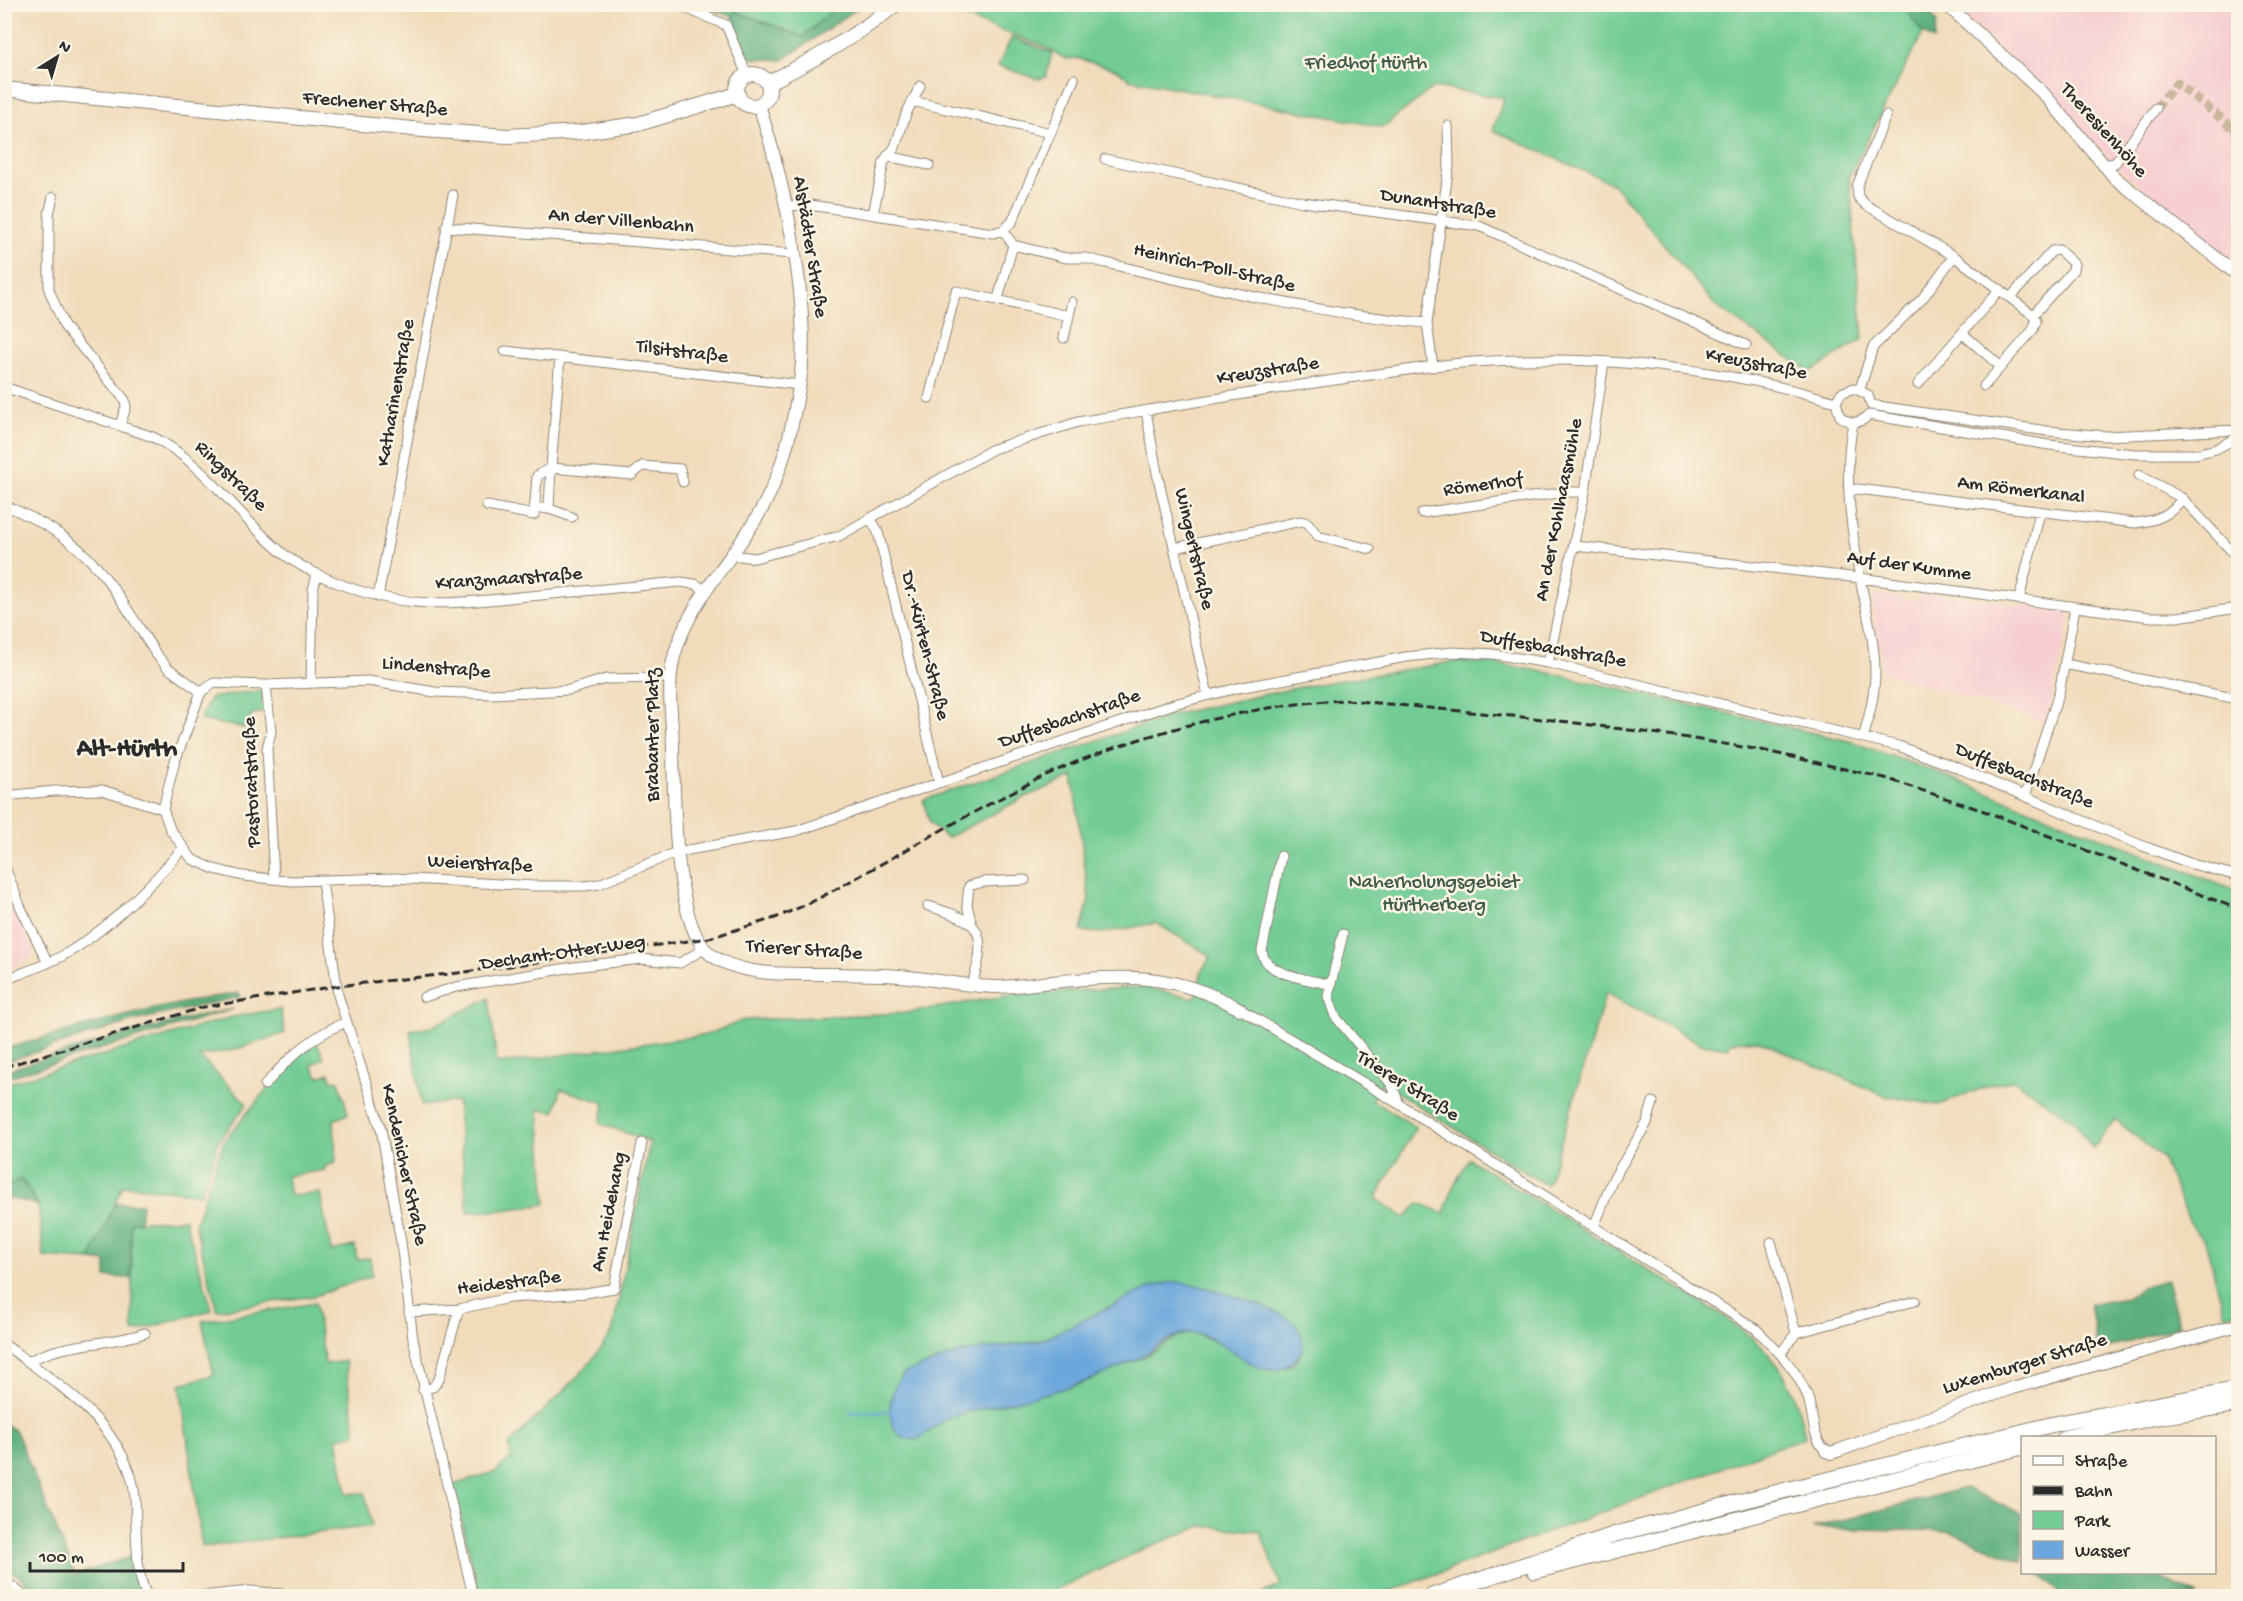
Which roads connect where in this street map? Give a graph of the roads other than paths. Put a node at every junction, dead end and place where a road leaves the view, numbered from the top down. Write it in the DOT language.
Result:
graph roads {
  1 [pos="676,4"];
  2 [pos="896,4"];
  3 [pos="1946,4"];
  4 [pos="747,75"];
  5 [pos="1074,79"];
  6 [pos="768,83"];
  7 [pos="920,86"];
  8 [pos="4,89"];
  9 [pos="738,94"];
  10 [pos="912,101"];
  11 [pos="759,105"];
  12 [pos="2156,108"];
  13 [pos="1886,116"];
  14 [pos="1448,126"];
  15 [pos="1051,133"];
  16 [pos="887,156"];
  17 [pos="1105,159"];
  18 [pos="929,165"];
  19 [pos="2102,165"];
  20 [pos="453,195"];
  21 [pos="53,197"];
  22 [pos="785,206"];
  23 [pos="873,214"];
  24 [pos="1442,222"];
  25 [pos="446,226"];
  26 [pos="1003,230"];
  27 [pos="1013,245"];
  28 [pos="794,254"];
  29 [pos="1954,256"];
  30 [pos="2238,275"];
  31 [pos="2000,289"];
  32 [pos="2011,297"];
  33 [pos="998,299"];
  34 [pos="1072,302"];
  35 [pos="2034,315"];
  36 [pos="1069,316"];
  37 [pos="1427,323"];
  38 [pos="1962,333"];
  39 [pos="1064,338"];
  40 [pos="1746,345"];
  41 [pos="505,351"];
  42 [pos="560,357"];
  43 [pos="1604,362"];
  44 [pos="1433,367"];
  45 [pos="2001,367"];
  46 [pos="1918,384"];
  47 [pos="800,385"];
  48 [pos="1984,386"];
  49 [pos="4,387"];
  50 [pos="1860,389"];
  51 [pos="929,398"];
  52 [pos="1836,402"];
  53 [pos="1870,410"];
  54 [pos="1146,411"];
  55 [pos="1853,423"];
  56 [pos="120,426"];
  57 [pos="2238,430"];
  58 [pos="2238,437"];
  59 [pos="551,468"];
  60 [pos="2139,475"];
  61 [pos="683,482"];
  62 [pos="1849,490"];
  63 [pos="1585,492"];
  64 [pos="2182,498"];
  65 [pos="4,506"];
  66 [pos="487,506"];
  67 [pos="534,507"];
  68 [pos="549,508"];
  69 [pos="2040,512"];
  70 [pos="1422,513"];
  71 [pos="572,517"];
  72 [pos="871,519"];
  73 [pos="1575,546"];
  74 [pos="1175,548"];
  75 [pos="1370,549"];
  76 [pos="732,555"];
  77 [pos="2238,558"];
  78 [pos="317,574"];
  79 [pos="1860,578"];
  80 [pos="706,591"];
  81 [pos="378,597"];
  82 [pos="2019,600"];
  83 [pos="2075,608"];
  84 [pos="2238,608"];
  85 [pos="1548,663"];
  86 [pos="2065,664"];
  87 [pos="670,678"];
  88 [pos="311,684"];
  89 [pos="266,685"];
  90 [pos="201,692"];
  91 [pos="1208,695"];
  92 [pos="2238,699"];
  93 [pos="1864,736"];
  94 [pos="939,783"];
  95 [pos="4,796"];
  96 [pos="2025,796"];
  97 [pos="163,810"];
  98 [pos="182,849"];
  99 [pos="677,852"];
  100 [pos="1281,856"];
  101 [pos="4,865"];
  102 [pos="2238,876"];
  103 [pos="274,879"];
  104 [pos="1025,880"];
  105 [pos="322,881"];
  106 [pos="928,906"];
  107 [pos="972,925"];
  108 [pos="1343,934"];
  109 [pos="704,949"];
  110 [pos="48,963"];
  111 [pos="4,980"];
  112 [pos="1331,985"];
  113 [pos="971,986"];
  114 [pos="424,997"];
  115 [pos="1240,1009"];
  116 [pos="346,1022"];
  117 [pos="265,1085"];
  118 [pos="1653,1102"];
  119 [pos="1399,1104"];
  120 [pos="642,1143"];
  121 [pos="1594,1227"];
  122 [pos="1771,1242"];
  123 [pos="614,1288"];
  124 [pos="1915,1301"];
  125 [pos="459,1309"];
  126 [pos="409,1312"];
  127 [pos="2238,1324"];
  128 [pos="145,1333"];
  129 [pos="1796,1333"];
  130 [pos="4,1344"];
  131 [pos="1781,1353"];
  132 [pos="28,1362"];
  133 [pos="2238,1389"];
  134 [pos="423,1390"];
  135 [pos="2238,1404"];
  136 [pos="2069,1436"];
  137 [pos="2021,1447"];
  138 [pos="1826,1451"];
  139 [pos="4,1583"];
  140 [pos="1437,1595"];
  141 [pos="20,1596"];
  142 [pos="147,1596"];
  143 [pos="201,1596"];
  144 [pos="305,1596"];
  145 [pos="473,1596"];
  1 -- 4 [label="street"];
  2 -- 6 [label="main road"];
  3 -- 19 [label="street, Theresienhöhe"];
  4 -- 6 [label="main road"];
  4 -- 9 [label="main road"];
  5 -- 15 [label="street"];
  6 -- 11 [label="main road"];
  7 -- 10 [label="street"];
  8 -- 9 [label="main road, Frechener Straße"];
  9 -- 11 [label="main road"];
  10 -- 15 [label="street"];
  10 -- 16 [label="street"];
  11 -- 22 [label="street, Alstädter Straße"];
  12 -- 19 [label="street"];
  13 -- 29 [label="street"];
  14 -- 24 [label="street"];
  15 -- 26 [label="street"];
  16 -- 18 [label="street"];
  16 -- 23 [label="street"];
  17 -- 24 [label="street, Dunantstraße"];
  19 -- 30 [label="street, Theresienhöhe"];
  20 -- 25 [label="street, Katharinenstraße"];
  21 -- 56 [label="street"];
  22 -- 23 [label="street"];
  22 -- 28 [label="street, Alstädter Straße"];
  23 -- 26 [label="street"];
  24 -- 37 [label="street"];
  24 -- 40 [label="street, Dunantstraße"];
  25 -- 28 [label="street, An der Villenbahn"];
  25 -- 81 [label="street, Katharinenstraße"];
  26 -- 27 [label="street"];
  27 -- 33 [label="street"];
  27 -- 37 [label="street, Heinrich-Poll-Straße"];
  28 -- 47 [label="street, Alstädter Straße"];
  29 -- 31 [label="street"];
  29 -- 50 [label="street"];
  31 -- 32 [label="street"];
  31 -- 38 [label="street"];
  32 -- 35 [label="street"];
  32 -- 35 [label="street"];
  33 -- 36 [label="street"];
  33 -- 51 [label="street"];
  34 -- 36 [label="street"];
  35 -- 45 [label="street"];
  36 -- 39 [label="street"];
  37 -- 44 [label="street"];
  38 -- 45 [label="street"];
  38 -- 46 [label="street"];
  41 -- 42 [label="street, Tilsitstraße"];
  42 -- 47 [label="street, Tilsitstraße"];
  42 -- 59 [label="street"];
  43 -- 44 [label="street, Kreuzstraße"];
  43 -- 52 [label="street, Kreuzstraße"];
  43 -- 63 [label="street, An der Kohlhaasmühle"];
  44 -- 54 [label="street, Kreuzstraße"];
  45 -- 48 [label="street"];
  47 -- 76 [label="street, Alstädter Straße"];
  49 -- 56 [label="street, Ringstraße"];
  50 -- 52 [label="street"];
  50 -- 53 [label="street"];
  52 -- 55 [label="street"];
  53 -- 55 [label="street"];
  53 -- 57 [label="street"];
  53 -- 58 [label="street"];
  54 -- 72 [label="street, Kreuzstraße"];
  54 -- 74 [label="street, Wingertstraße"];
  55 -- 62 [label="street"];
  56 -- 78 [label="street, Ringstraße"];
  59 -- 61 [label="street"];
  59 -- 67 [label="street"];
  59 -- 68 [label="street"];
  60 -- 64 [label="street"];
  62 -- 69 [label="street, Am Römerkanal"];
  62 -- 79 [label="street"];
  63 -- 70 [label="street, Römerhof"];
  63 -- 73 [label="street, An der Kohlhaasmühle"];
  64 -- 69 [label="street, Am Römerkanal"];
  64 -- 77 [label="street"];
  65 -- 90 [label="street"];
  66 -- 67 [label="street"];
  67 -- 68 [label="street"];
  68 -- 71 [label="street"];
  69 -- 82 [label="street"];
  72 -- 76 [label="street, Kreuzstraße"];
  72 -- 94 [label="street, Dr.-Kürten-Straße"];
  73 -- 79 [label="street, Auf der Kumme"];
  73 -- 85 [label="street, An der Kohlhaasmühle"];
  74 -- 75 [label="street"];
  74 -- 91 [label="street, Wingertstraße"];
  76 -- 80 [label="street, Alstädter Straße"];
  78 -- 81 [label="street, Kranzmaarstraße"];
  78 -- 88 [label="street"];
  79 -- 82 [label="street, Auf der Kumme"];
  79 -- 93 [label="street"];
  80 -- 81 [label="street, Kranzmaarstraße"];
  80 -- 87 [label="street, Brabanter Platz"];
  82 -- 83 [label="street, Auf der Kumme"];
  83 -- 84 [label="street, Auf der Kumme"];
  83 -- 86 [label="street"];
  85 -- 91 [label="street, Duffesbachstraße"];
  85 -- 93 [label="street, Duffesbachstraße"];
  86 -- 92 [label="street"];
  86 -- 96 [label="street"];
  87 -- 88 [label="street, Lindenstraße"];
  87 -- 99 [label="street, Brabanter Platz"];
  88 -- 89 [label="street, Lindenstraße"];
  89 -- 90 [label="street, Lindenstraße"];
  89 -- 103 [label="street, Pastoratstraße"];
  90 -- 97 [label="street"];
  91 -- 94 [label="street, Duffesbachstraße"];
  93 -- 96 [label="street, Duffesbachstraße"];
  94 -- 99 [label="street, Duffesbachstraße"];
  95 -- 97 [label="street"];
  96 -- 102 [label="street, Duffesbachstraße"];
  97 -- 98 [label="street"];
  98 -- 103 [label="street, Weierstraße"];
  98 -- 110 [label="street"];
  99 -- 105 [label="street, Weierstraße"];
  99 -- 109 [label="street"];
  100 -- 112 [label="street"];
  101 -- 110 [label="street"];
  103 -- 105 [label="street, Weierstraße"];
  104 -- 107 [label="street"];
  105 -- 116 [label="street, Kendenicher Straße"];
  106 -- 107 [label="street"];
  107 -- 113 [label="street"];
  108 -- 112 [label="street"];
  109 -- 113 [label="street, Trierer Straße"];
  109 -- 114 [label="street, Dechant-Otter-Weg"];
  110 -- 111 [label="street"];
  112 -- 119 [label="street"];
  113 -- 115 [label="street, Trierer Straße"];
  115 -- 119 [label="street, Trierer Straße"];
  116 -- 117 [label="street"];
  116 -- 126 [label="street, Kendenicher Straße"];
  118 -- 121 [label="street"];
  119 -- 121 [label="street, Trierer Straße"];
  120 -- 123 [label="street, Am Heidehang"];
  121 -- 131 [label="street, Trierer Straße"];
  122 -- 129 [label="street"];
  123 -- 125 [label="street, Heidestraße"];
  124 -- 129 [label="street"];
  125 -- 126 [label="street, Heidestraße"];
  125 -- 134 [label="street"];
  126 -- 134 [label="street, Kendenicher Straße"];
  127 -- 138 [label="street, Luxemburger Straße"];
  128 -- 132 [label="street"];
  129 -- 131 [label="street"];
  130 -- 132 [label="street"];
  131 -- 138 [label="street, Trierer Straße"];
  132 -- 142 [label="street"];
  133 -- 140 [label="main road"];
  134 -- 145 [label="street, Kendenicher Straße"];
  135 -- 136 [label="main road"];
  137 -- 140 [label="main road"];
  139 -- 141 [label="main road"];
  143 -- 144 [label="street"];
}
